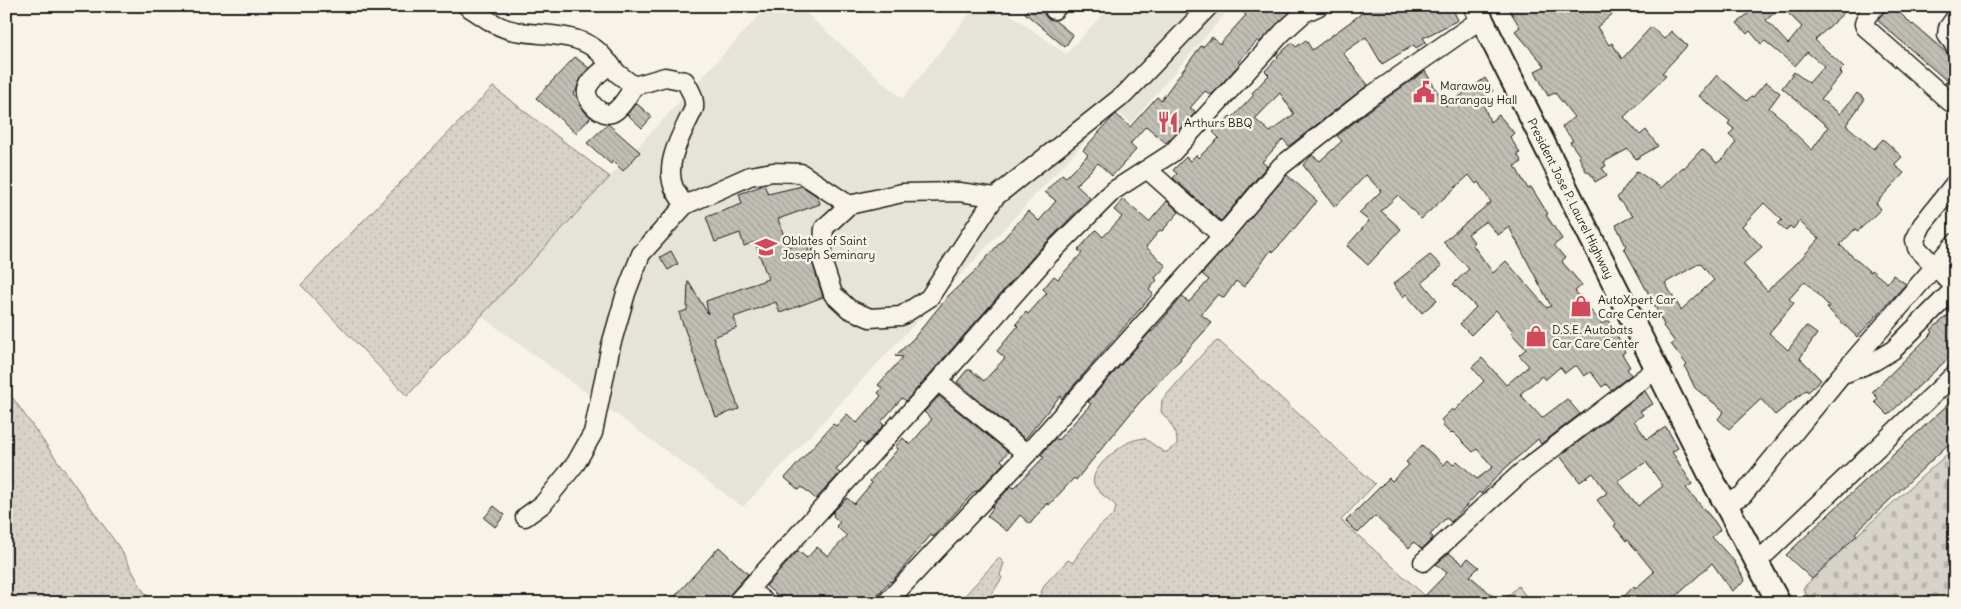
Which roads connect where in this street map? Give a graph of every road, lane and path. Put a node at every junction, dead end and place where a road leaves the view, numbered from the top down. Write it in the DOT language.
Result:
graph roads {
  1 [pos="467,6"];
  2 [pos="1209,6"];
  3 [pos="1319,6"];
  4 [pos="1876,6"];
  5 [pos="1478,12"];
  6 [pos="1955,18"];
  7 [pos="1955,46"];
  8 [pos="610,64"];
  9 [pos="634,86"];
  10 [pos="1950,102"];
  11 [pos="1148,170"];
  12 [pos="1955,183"];
  13 [pos="995,197"];
  14 [pos="685,205"];
  15 [pos="849,205"];
  16 [pos="1222,236"];
  17 [pos="1955,243"];
  18 [pos="1935,267"];
  19 [pos="1955,287"];
  20 [pos="1656,370"];
  21 [pos="1955,374"];
  22 [pos="1841,375"];
  23 [pos="938,381"];
  24 [pos="1027,454"];
  25 [pos="1726,504"];
  26 [pos="525,517"];
  27 [pos="1423,562"];
  28 [pos="1757,562"];
  29 [pos="749,588"];
  30 [pos="736,603"];
  31 [pos="766,603"];
  32 [pos="886,603"];
  33 [pos="1779,603"];
  1 -- 8 [label="street"];
  2 -- 13 [label="street"];
  3 -- 11 [label="street"];
  4 -- 10 [label="street"];
  5 -- 16 [label="street"];
  5 -- 20 [label="main road, President Jose P. Laurel Highway"];
  6 -- 7 [label="street"];
  8 -- 9 [label="street"];
  8 -- 9 [label="street"];
  9 -- 14 [label="street"];
  11 -- 16 [label="street"];
  11 -- 23 [label="street"];
  12 -- 18 [label="street"];
  13 -- 15 [label="street"];
  13 -- 15 [label="street"];
  14 -- 15 [label="street"];
  14 -- 26 [label="street"];
  16 -- 24 [label="street"];
  17 -- 18 [label="street"];
  18 -- 19 [label="street"];
  18 -- 22 [label="street"];
  19 -- 22 [label="street"];
  20 -- 25 [label="main road, President Jose P. Laurel Highway"];
  20 -- 27 [label="street"];
  21 -- 28 [label="street"];
  22 -- 25 [label="street"];
  23 -- 24 [label="street"];
  23 -- 29 [label="street"];
  24 -- 32 [label="street"];
  25 -- 28 [label="main road, President Jose P. Laurel Highway"];
  28 -- 33 [label="main road, President Jose P. Laurel Highway"];
  29 -- 30 [label="street"];
  29 -- 31 [label="street"];
}
